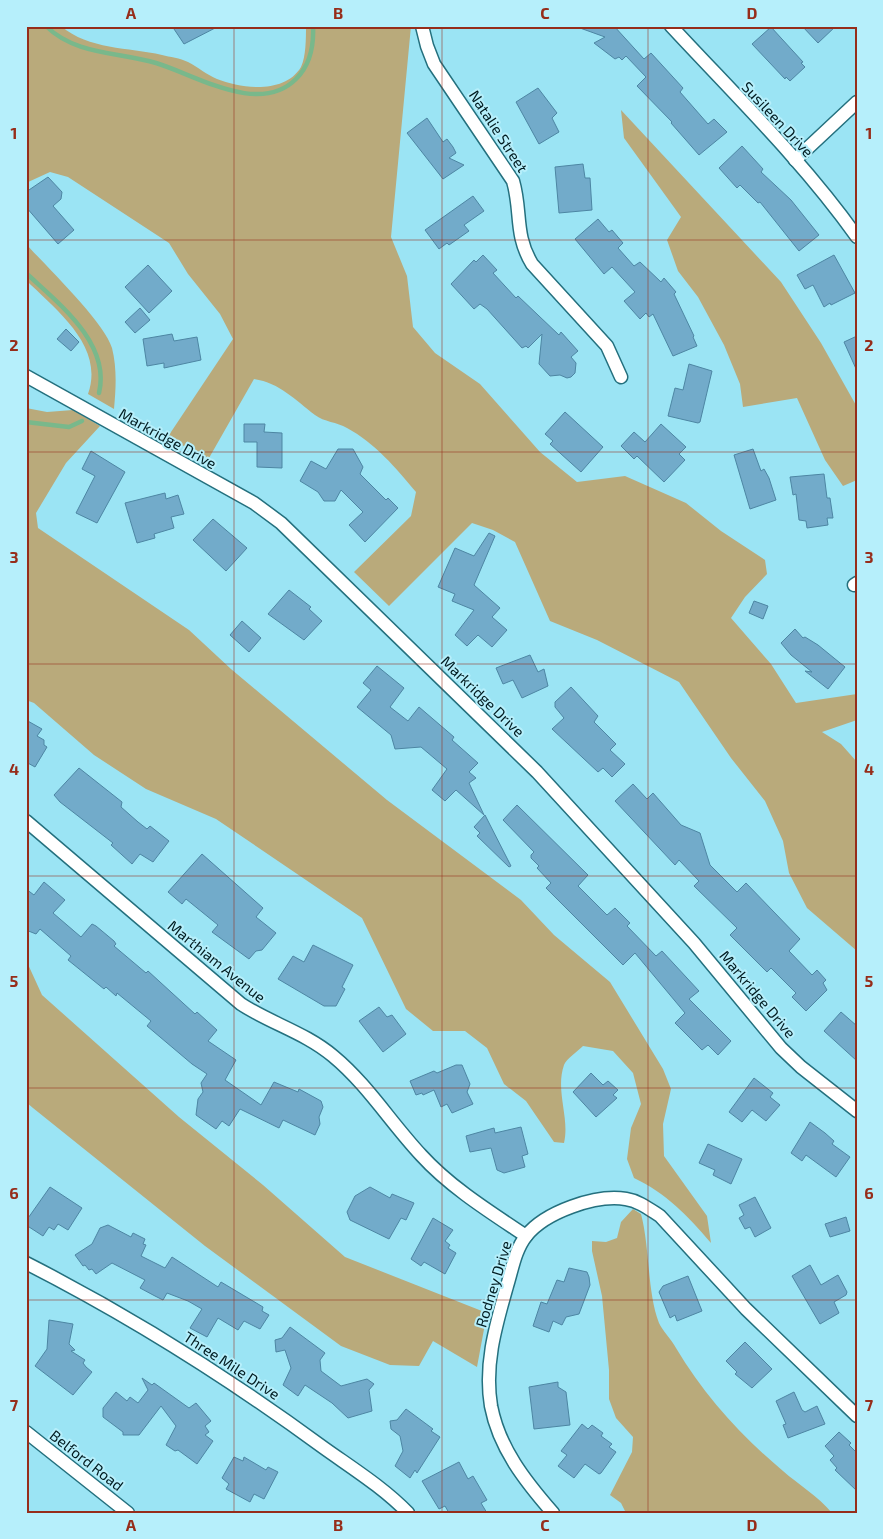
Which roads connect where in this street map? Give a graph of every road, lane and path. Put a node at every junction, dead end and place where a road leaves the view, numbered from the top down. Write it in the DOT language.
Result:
graph roads {
  1 [pos="422,26"];
  2 [pos="671,26"];
  3 [pos="857,102"];
  4 [pos="795,160"];
  5 [pos="857,237"];
  6 [pos="26,376"];
  7 [pos="621,377"];
  8 [pos="26,821"];
  9 [pos="857,1111"];
  10 [pos="526,1236"];
  11 [pos="26,1263"];
  12 [pos="857,1416"];
  13 [pos="26,1432"];
  14 [pos="128,1513"];
  15 [pos="408,1513"];
  16 [pos="553,1513"];
  1 -- 7 [label="street, Natalie Street"];
  2 -- 4 [label="street, Susileen Drive"];
  3 -- 4 [label="street"];
  4 -- 5 [label="street, Susileen Drive"];
  6 -- 9 [label="street, Markridge Drive"];
  8 -- 10 [label="street, Marthiam Avenue"];
  10 -- 12 [label="street, Rodney Drive"];
  10 -- 16 [label="street, Rodney Drive"];
  11 -- 15 [label="street, Three Mile Drive"];
  13 -- 14 [label="street, Belford Road"];
}
